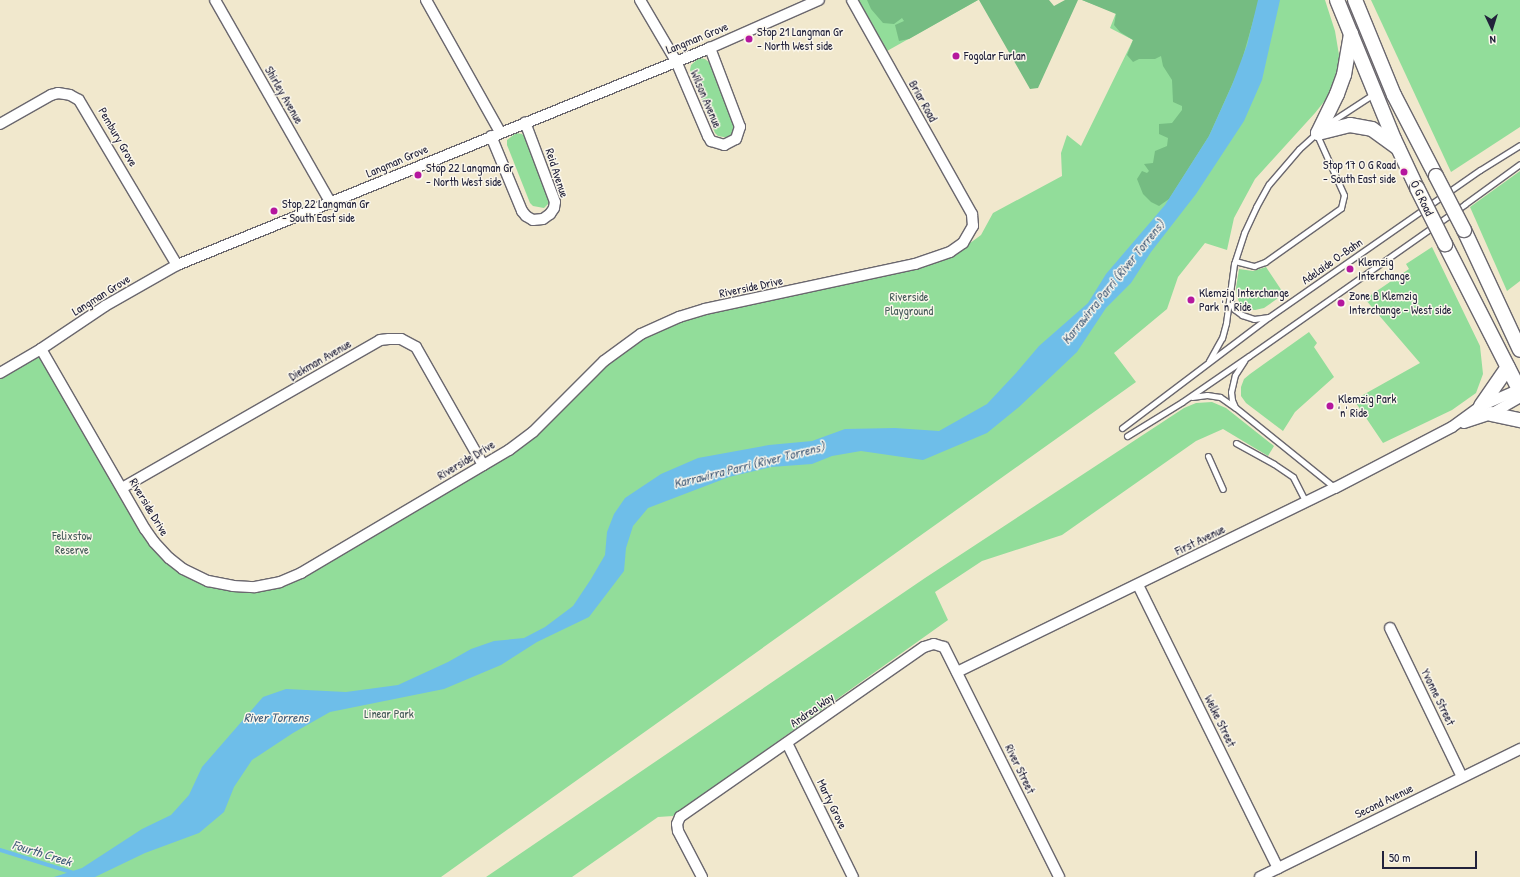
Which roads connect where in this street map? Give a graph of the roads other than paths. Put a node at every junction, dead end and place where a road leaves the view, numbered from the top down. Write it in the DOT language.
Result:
graph roads {
  1 [pos="215,0"];
  2 [pos="426,0"];
  3 [pos="640,0"];
  4 [pos="819,0"];
  5 [pos="852,0"];
  6 [pos="1337,0"];
  7 [pos="1355,0"];
  8 [pos="1351,34"];
  9 [pos="710,48"];
  10 [pos="676,61"];
  11 [pos="1390,83"];
  12 [pos="1375,93"];
  13 [pos="525,122"];
  14 [pos="0,124"];
  15 [pos="496,134"];
  16 [pos="1317,134"];
  17 [pos="1520,145"];
  18 [pos="1398,148"];
  19 [pos="1520,164"];
  20 [pos="331,203"];
  21 [pos="972,214"];
  22 [pos="1235,261"];
  23 [pos="177,265"];
  24 [pos="1229,299"];
  25 [pos="1269,317"];
  26 [pos="41,349"];
  27 [pos="1520,350"];
  28 [pos="1249,356"];
  29 [pos="1206,366"];
  30 [pos="1508,367"];
  31 [pos="0,374"];
  32 [pos="1520,392"];
  33 [pos="1182,402"];
  34 [pos="1236,408"];
  35 [pos="1486,410"];
  36 [pos="1520,420"];
  37 [pos="1122,428"];
  38 [pos="1126,436"];
  39 [pos="1236,443"];
  40 [pos="1208,456"];
  41 [pos="483,465"];
  42 [pos="122,488"];
  43 [pos="1223,488"];
  44 [pos="1335,488"];
  45 [pos="1306,502"];
  46 [pos="1138,585"];
  47 [pos="1390,628"];
  48 [pos="957,672"];
  49 [pos="787,743"];
  50 [pos="1520,749"];
  51 [pos="1462,777"];
  52 [pos="1278,868"];
  53 [pos="702,877"];
  54 [pos="853,877"];
  55 [pos="1059,877"];
  56 [pos="1260,877"];
  1 -- 20 [label="street, Shirley Avenue"];
  2 -- 15 [label="street, Reid Avenue"];
  3 -- 10 [label="street, Wilson Avenue"];
  4 -- 9 [label="street, Langman Grove"];
  5 -- 21 [label="street, Briar Road"];
  6 -- 8 [label="main road, O G Road"];
  7 -- 11 [label="main road, O G Road"];
  8 -- 12 [label="main road, O G Road"];
  8 -- 16 [label="main road"];
  9 -- 10 [label="street, Langman Grove"];
  9 -- 10 [label="street, Wilson Avenue"];
  10 -- 13 [label="street, Langman Grove"];
  11 -- 12 [label="main road"];
  11 -- 27 [label="main road, O G Road, bridge"];
  12 -- 16 [label="lane"];
  12 -- 18 [label="main road, O G Road"];
  13 -- 15 [label="street, Langman Grove"];
  13 -- 15 [label="street, Reid Avenue"];
  14 -- 23 [label="street, Pembury Grove"];
  15 -- 20 [label="street, Langman Grove"];
  16 -- 18 [label="main road"];
  16 -- 22 [label="lane"];
  16 -- 22 [label="lane"];
  17 -- 25 [label="lane, Adelaide O-Bahn"];
  18 -- 30 [label="main road, O G Road, bridge"];
  19 -- 28 [label="lane"];
  20 -- 23 [label="street, Langman Grove"];
  21 -- 41 [label="street, Riverside Drive"];
  22 -- 24 [label="lane"];
  23 -- 26 [label="street, Langman Grove"];
  24 -- 25 [label="lane"];
  24 -- 29 [label="lane"];
  25 -- 29 [label="lane, Adelaide O-Bahn"];
  26 -- 31 [label="street, Langman Grove"];
  26 -- 42 [label="street, Riverside Drive"];
  28 -- 33 [label="lane"];
  28 -- 34 [label="lane"];
  29 -- 37 [label="lane, Adelaide O-Bahn"];
  30 -- 32 [label="main road, O G Road"];
  30 -- 35 [label="main road"];
  32 -- 35 [label="street, First Avenue"];
  33 -- 34 [label="lane"];
  33 -- 38 [label="lane"];
  34 -- 44 [label="lane"];
  35 -- 36 [label="main road"];
  35 -- 44 [label="street, First Avenue"];
  39 -- 45 [label="lane"];
  40 -- 43 [label="lane"];
  41 -- 42 [label="street, Riverside Drive"];
  41 -- 42 [label="street, Diekman Avenue"];
  44 -- 45 [label="street, First Avenue"];
  45 -- 46 [label="street, First Avenue"];
  46 -- 48 [label="street, First Avenue"];
  46 -- 52 [label="street, Welke Street"];
  47 -- 51 [label="street, Yvonne Street"];
  48 -- 49 [label="street, Andrea Way"];
  48 -- 55 [label="street, River Street"];
  49 -- 53 [label="street, Andrea Way"];
  49 -- 54 [label="street, Marty Grove"];
  50 -- 51 [label="street, Second Avenue"];
  51 -- 52 [label="street, Second Avenue"];
  52 -- 56 [label="street, Second Avenue"];
}
